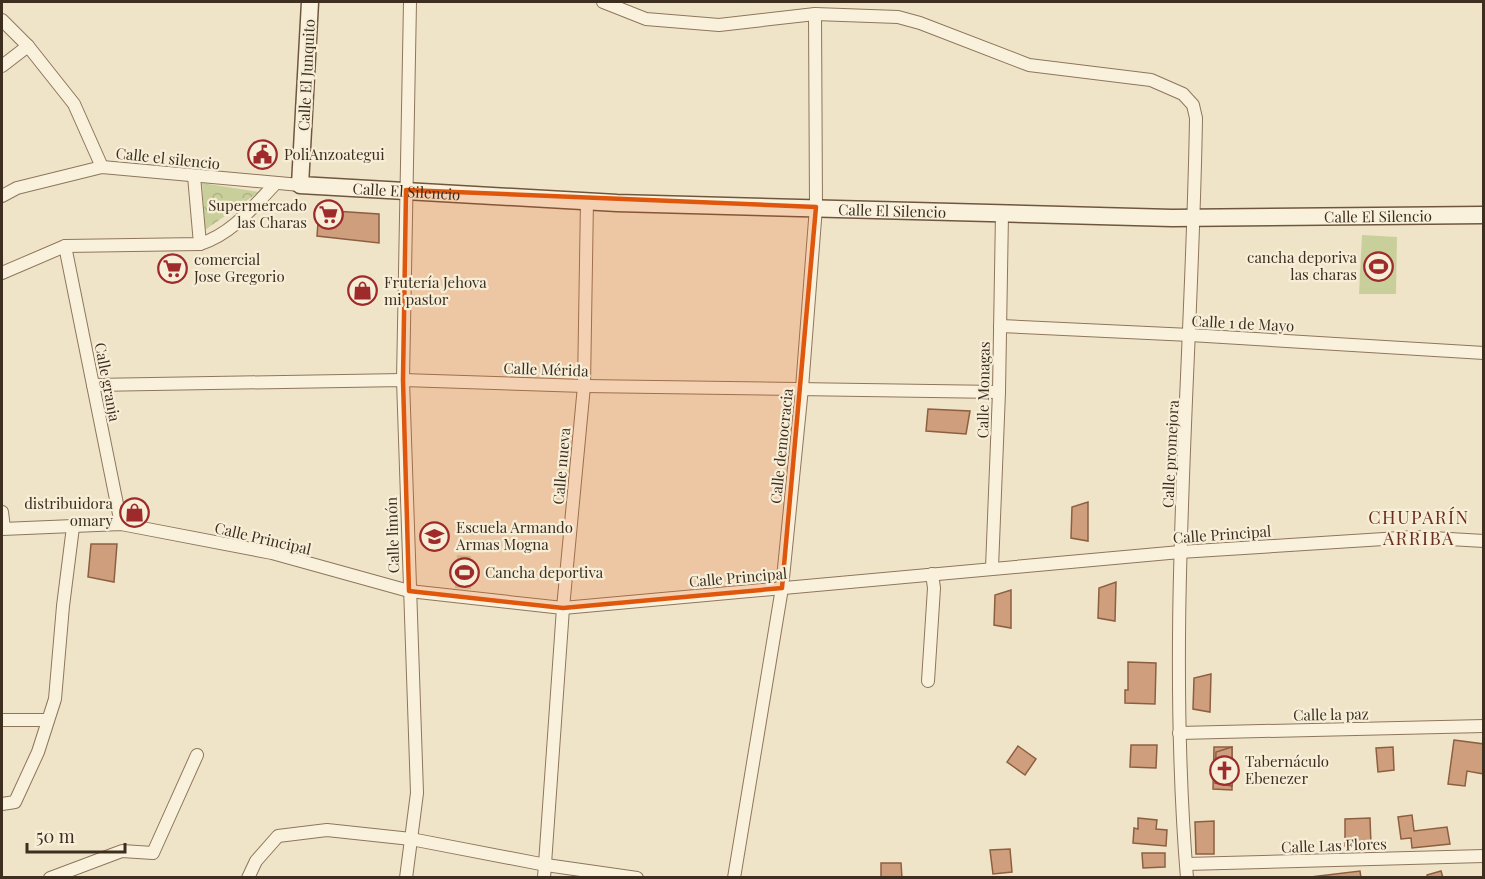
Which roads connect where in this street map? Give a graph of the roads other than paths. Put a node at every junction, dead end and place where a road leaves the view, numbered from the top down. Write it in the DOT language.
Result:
graph roads {
  1 [pos="310,2"];
  2 [pos="410,2"];
  3 [pos="603,2"];
  4 [pos="815,14"];
  5 [pos="2,20"];
  6 [pos="28,46"];
  7 [pos="2,66"];
  8 [pos="102,167"];
  9 [pos="194,176"];
  10 [pos="276,183"];
  11 [pos="300,185"];
  12 [pos="406,190"];
  13 [pos="2,196"];
  14 [pos="587,200"];
  15 [pos="816,207"];
  16 [pos="1002,213"];
  17 [pos="1484,215"];
  18 [pos="1195,217"];
  19 [pos="200,244"];
  20 [pos="65,246"];
  21 [pos="2,273"];
  22 [pos="1000,326"];
  23 [pos="1191,335"];
  24 [pos="1484,353"];
  25 [pos="403,380"];
  26 [pos="93,385"];
  27 [pos="584,386"];
  28 [pos="802,388"];
  29 [pos="999,392"];
  30 [pos="2,512"];
  31 [pos="121,525"];
  32 [pos="73,527"];
  33 [pos="3,529"];
  34 [pos="1484,541"];
  35 [pos="1180,552"];
  36 [pos="992,568"];
  37 [pos="933,573"];
  38 [pos="782,588"];
  39 [pos="409,591"];
  40 [pos="563,608"];
  41 [pos="928,681"];
  42 [pos="2,720"];
  43 [pos="48,720"];
  44 [pos="1484,726"];
  45 [pos="1179,733"];
  46 [pos="197,755"];
  47 [pos="2,804"];
  48 [pos="411,839"];
  49 [pos="1484,856"];
  50 [pos="1186,864"];
  51 [pos="545,871"];
  52 [pos="50,878"];
  53 [pos="248,878"];
  54 [pos="406,878"];
  55 [pos="637,878"];
  56 [pos="734,878"];
  57 [pos="1187,878"];
  1 -- 11 [label="street, Calle El Junquito"];
  2 -- 12 [label="street, Calle limón"];
  3 -- 4 [label="street"];
  4 -- 15 [label="street, Calle democracia"];
  4 -- 18 [label="street, Calle promejora"];
  5 -- 6 [label="street"];
  6 -- 7 [label="street"];
  6 -- 8 [label="street"];
  8 -- 9 [label="street, Calle el silencio"];
  8 -- 13 [label="street, Calle el silencio"];
  9 -- 10 [label="street, Calle el silencio"];
  9 -- 19 [label="street"];
  10 -- 11 [label="street, Calle el silencio"];
  10 -- 19 [label="street"];
  11 -- 12 [label="street, Calle El Silencio"];
  12 -- 14 [label="street, Calle El Silencio"];
  12 -- 25 [label="street, Calle limón"];
  14 -- 15 [label="street, Calle El Silencio"];
  14 -- 27 [label="street, Calle nueva"];
  15 -- 16 [label="street, Calle El Silencio"];
  15 -- 28 [label="street, Calle democracia"];
  16 -- 18 [label="street, Calle El Silencio"];
  16 -- 22 [label="street, Calle Monagas"];
  17 -- 18 [label="street, Calle El Silencio"];
  18 -- 23 [label="street, Calle promejora"];
  19 -- 20 [label="street"];
  20 -- 21 [label="street"];
  20 -- 26 [label="street, Calle granja"];
  22 -- 23 [label="street, Calle 1 de Mayo"];
  22 -- 29 [label="street, Calle Monagas"];
  23 -- 24 [label="street, Calle 1 de Mayo"];
  23 -- 35 [label="street, Calle promejora"];
  25 -- 26 [label="street, Calle Mérida"];
  25 -- 27 [label="street, Calle Mérida"];
  25 -- 39 [label="street, Calle limón"];
  26 -- 31 [label="street, Calle granja"];
  27 -- 28 [label="street, Calle Mérida"];
  27 -- 40 [label="street, Calle nueva"];
  28 -- 29 [label="street, Calle Mérida"];
  28 -- 38 [label="street, Calle democracia"];
  29 -- 36 [label="street, Calle Monagas"];
  30 -- 33 [label="street"];
  31 -- 32 [label="street, Calle Principal"];
  31 -- 39 [label="street, Calle Principal"];
  32 -- 33 [label="street, Calle Principal"];
  32 -- 43 [label="street"];
  34 -- 35 [label="street, Calle Principal"];
  35 -- 36 [label="street, Calle Principal"];
  35 -- 45 [label="street, Calle promejora"];
  36 -- 37 [label="street, Calle Principal"];
  37 -- 38 [label="street, Calle Principal"];
  37 -- 41 [label="street"];
  38 -- 40 [label="street, Calle Principal"];
  38 -- 56 [label="street, Calle democracia"];
  39 -- 40 [label="street, Calle Principal"];
  39 -- 48 [label="street, Calle limón"];
  40 -- 51 [label="street, Calle nueva"];
  42 -- 43 [label="street"];
  43 -- 47 [label="street"];
  44 -- 45 [label="street, Calle la paz"];
  45 -- 50 [label="street, Calle promejora"];
  46 -- 52 [label="street"];
  48 -- 51 [label="street"];
  48 -- 53 [label="street"];
  48 -- 54 [label="street, Calle limón"];
  49 -- 50 [label="street, Calle Las Flores"];
  50 -- 57 [label="street, Calle promejora"];
  51 -- 55 [label="street"];
}
